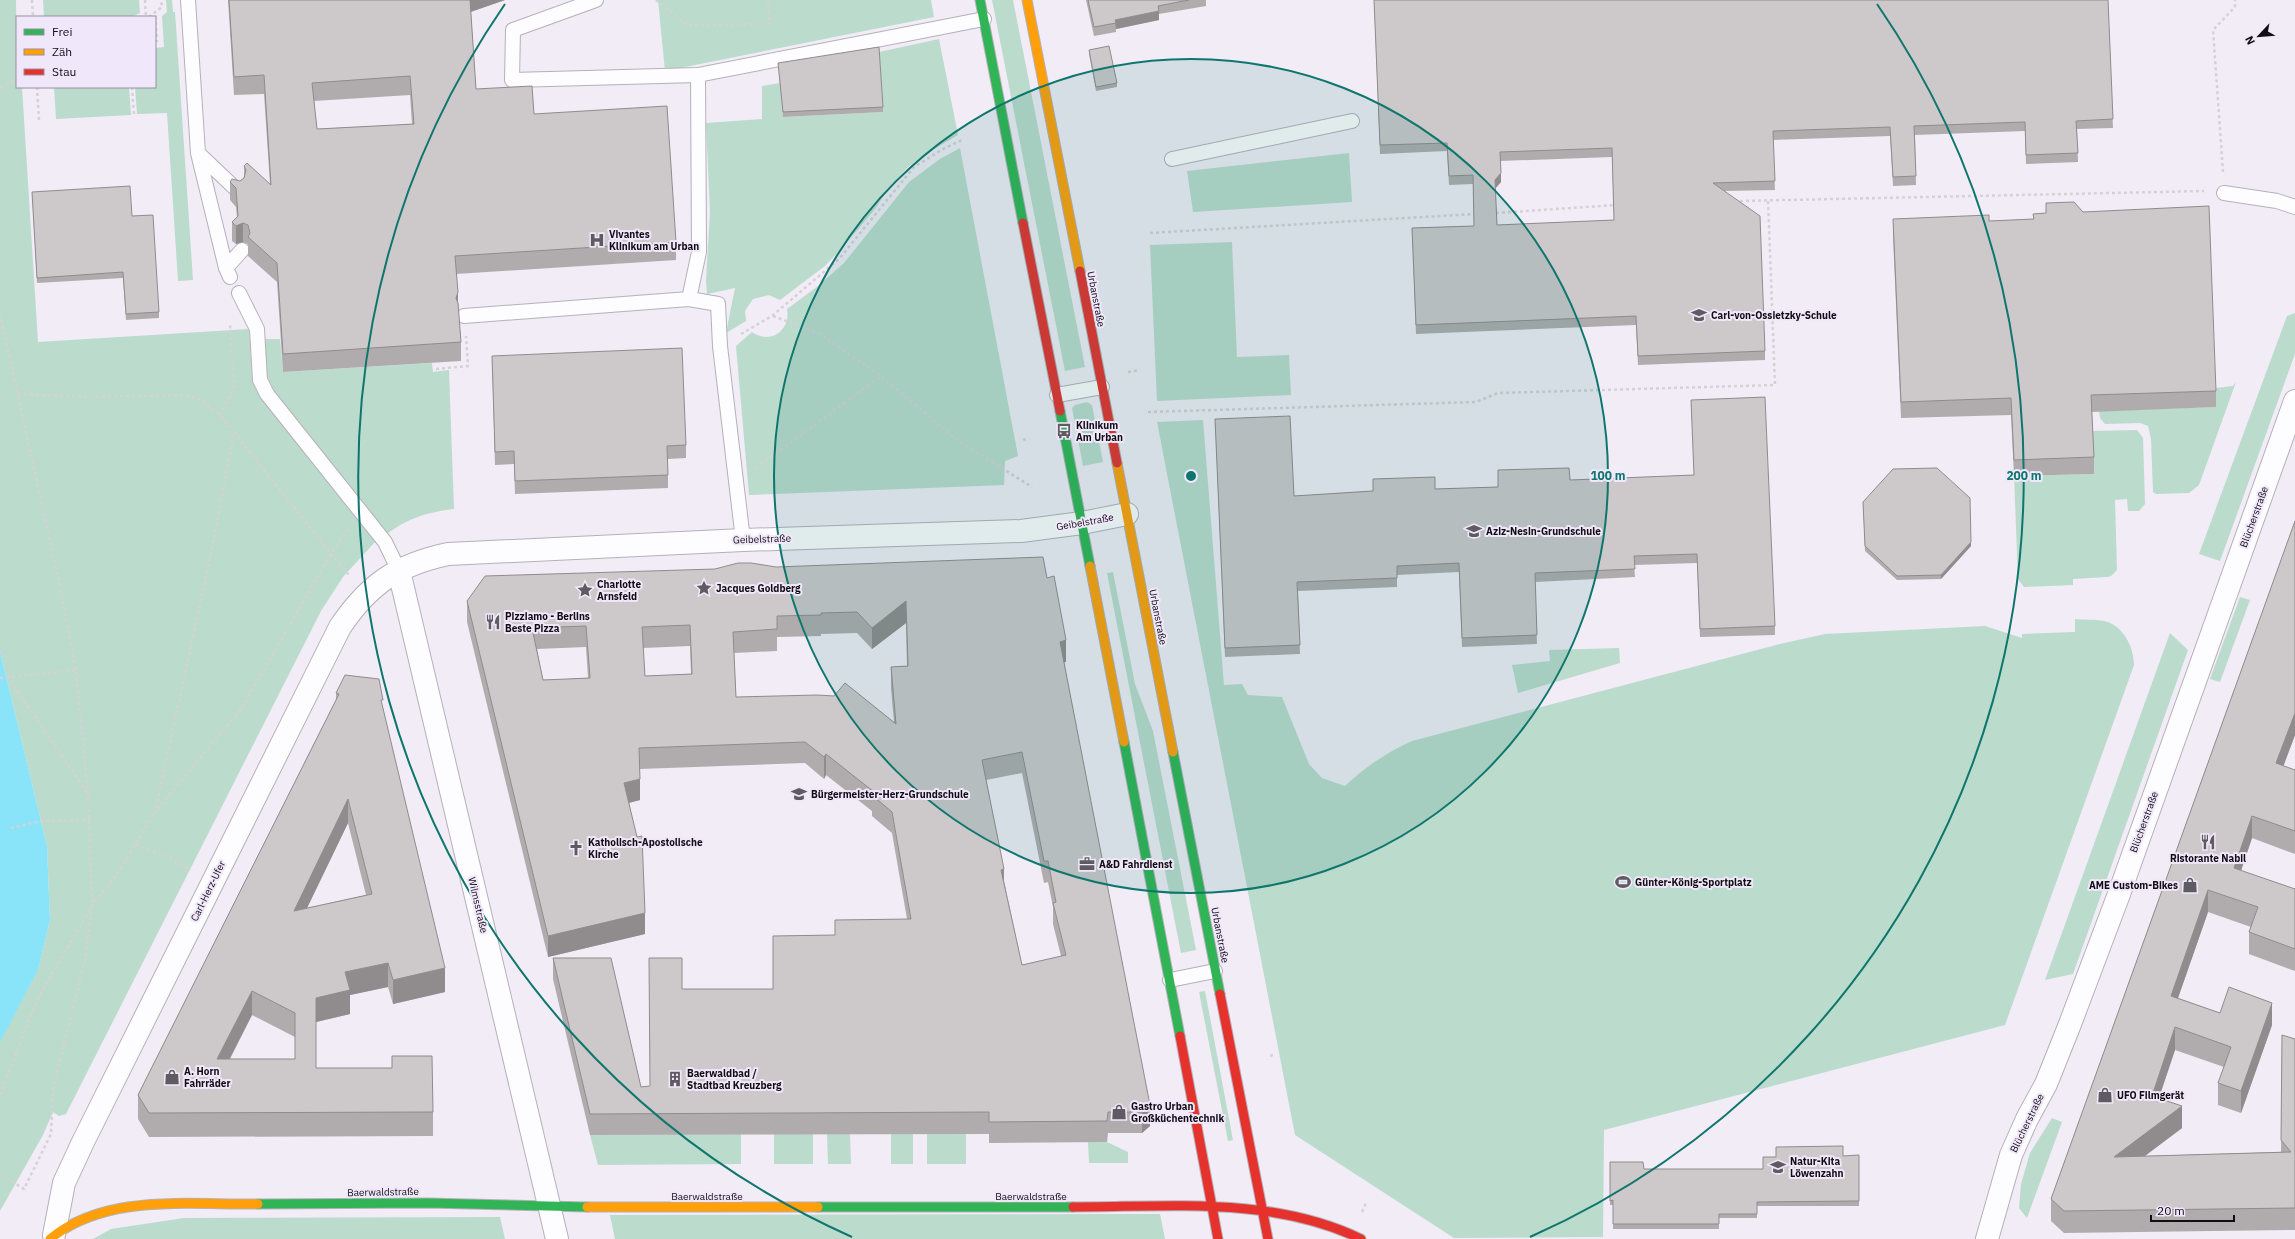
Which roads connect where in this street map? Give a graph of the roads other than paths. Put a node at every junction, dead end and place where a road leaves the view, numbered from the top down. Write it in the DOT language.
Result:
graph roads {
  1 [pos="188,0"];
  2 [pos="596,0"];
  3 [pos="980,0"];
  4 [pos="1027,0"];
  5 [pos="984,19"];
  6 [pos="698,75"];
  7 [pos="1352,121"];
  8 [pos="198,153"];
  9 [pos="1172,159"];
  10 [pos="238,191"];
  11 [pos="2224,193"];
  12 [pos="2295,207"];
  13 [pos="242,250"];
  14 [pos="239,293"];
  15 [pos="689,299"];
  16 [pos="464,316"];
  17 [pos="1102,387"];
  18 [pos="1057,395"];
  19 [pos="2295,401"];
  20 [pos="1127,514"];
  21 [pos="1082,523"];
  22 [pos="743,540"];
  23 [pos="399,571"];
  24 [pos="1216,972"];
  25 [pos="1170,980"];
  26 [pos="1212,1206"];
  27 [pos="550,1207"];
  28 [pos="1262,1209"];
  29 [pos="53,1238"];
  30 [pos="556,1239"];
  31 [pos="1218,1239"];
  32 [pos="1268,1239"];
  33 [pos="1361,1239"];
  34 [pos="1987,1239"];
  1 -- 8 [label="lane"];
  2 -- 6 [label="lane"];
  3 -- 5 [label="main road"];
  4 -- 17 [label="main road, Urbanstraße"];
  5 -- 6 [label="lane"];
  5 -- 18 [label="main road"];
  6 -- 15 [label="lane"];
  7 -- 9 [label="lane"];
  8 -- 10 [label="lane"];
  8 -- 13 [label="lane"];
  11 -- 12 [label="lane"];
  14 -- 23 [label="lane"];
  15 -- 16 [label="lane"];
  15 -- 22 [label="lane"];
  17 -- 18 [label="lane"];
  17 -- 20 [label="main road, Urbanstraße"];
  18 -- 21 [label="main road"];
  19 -- 34 [label="street, Blücherstraße"];
  20 -- 21 [label="street, Geibelstraße"];
  20 -- 24 [label="main road, Urbanstraße"];
  21 -- 22 [label="street, Geibelstraße"];
  21 -- 25 [label="main road"];
  22 -- 23 [label="street, Geibelstraße"];
  23 -- 27 [label="street, Wilmsstraße"];
  23 -- 29 [label="street, Carl-Herz-Ufer"];
  24 -- 25 [label="lane"];
  24 -- 28 [label="main road, Urbanstraße"];
  25 -- 26 [label="main road"];
  26 -- 27 [label="main road, Baerwaldstraße"];
  26 -- 28 [label="main road, Baerwaldstraße"];
  26 -- 31 [label="main road"];
  27 -- 29 [label="main road, Baerwaldstraße"];
  27 -- 30 [label="street, Wilmsstraße"];
  28 -- 32 [label="main road, Urbanstraße"];
  28 -- 33 [label="main road, Baerwaldstraße"];
}
